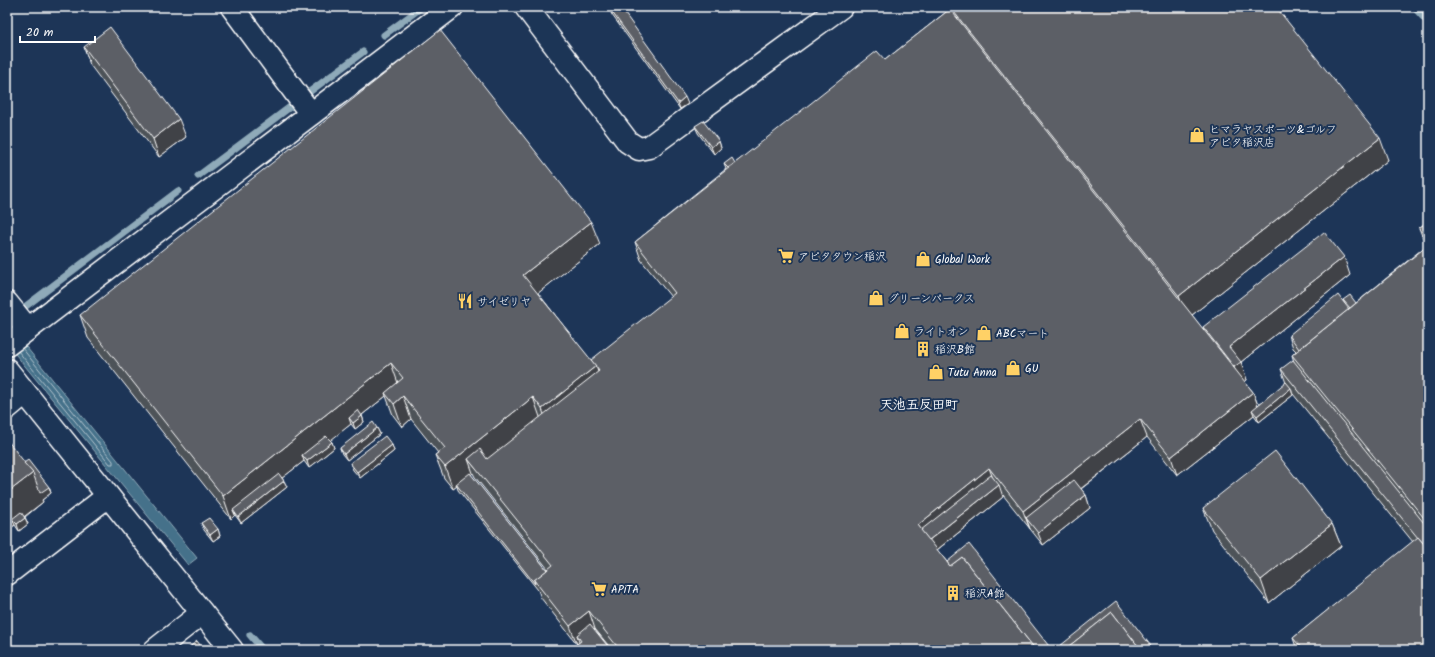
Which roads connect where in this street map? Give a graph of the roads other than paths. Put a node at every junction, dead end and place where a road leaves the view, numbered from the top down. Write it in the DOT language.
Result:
graph roads {
  1 [pos="232,7"];
  2 [pos="452,7"];
  3 [pos="526,7"];
  4 [pos="841,7"];
  5 [pos="311,114"];
  6 [pos="7,303"];
  7 [pos="18,336"];
  8 [pos="7,370"];
  9 [pos="25,393"];
  10 [pos="7,408"];
  11 [pos="108,496"];
  12 [pos="7,574"];
  13 [pos="202,613"];
  14 [pos="155,650"];
  15 [pos="232,650"];
  1 -- 5 [label="street"];
  2 -- 5 [label="street"];
  3 -- 4 [label="street"];
  5 -- 7 [label="street"];
  6 -- 7 [label="street"];
  8 -- 9 [label="street"];
  9 -- 10 [label="street"];
  9 -- 11 [label="street"];
  11 -- 12 [label="street"];
  11 -- 13 [label="street"];
  13 -- 14 [label="street"];
  13 -- 15 [label="street"];
}
